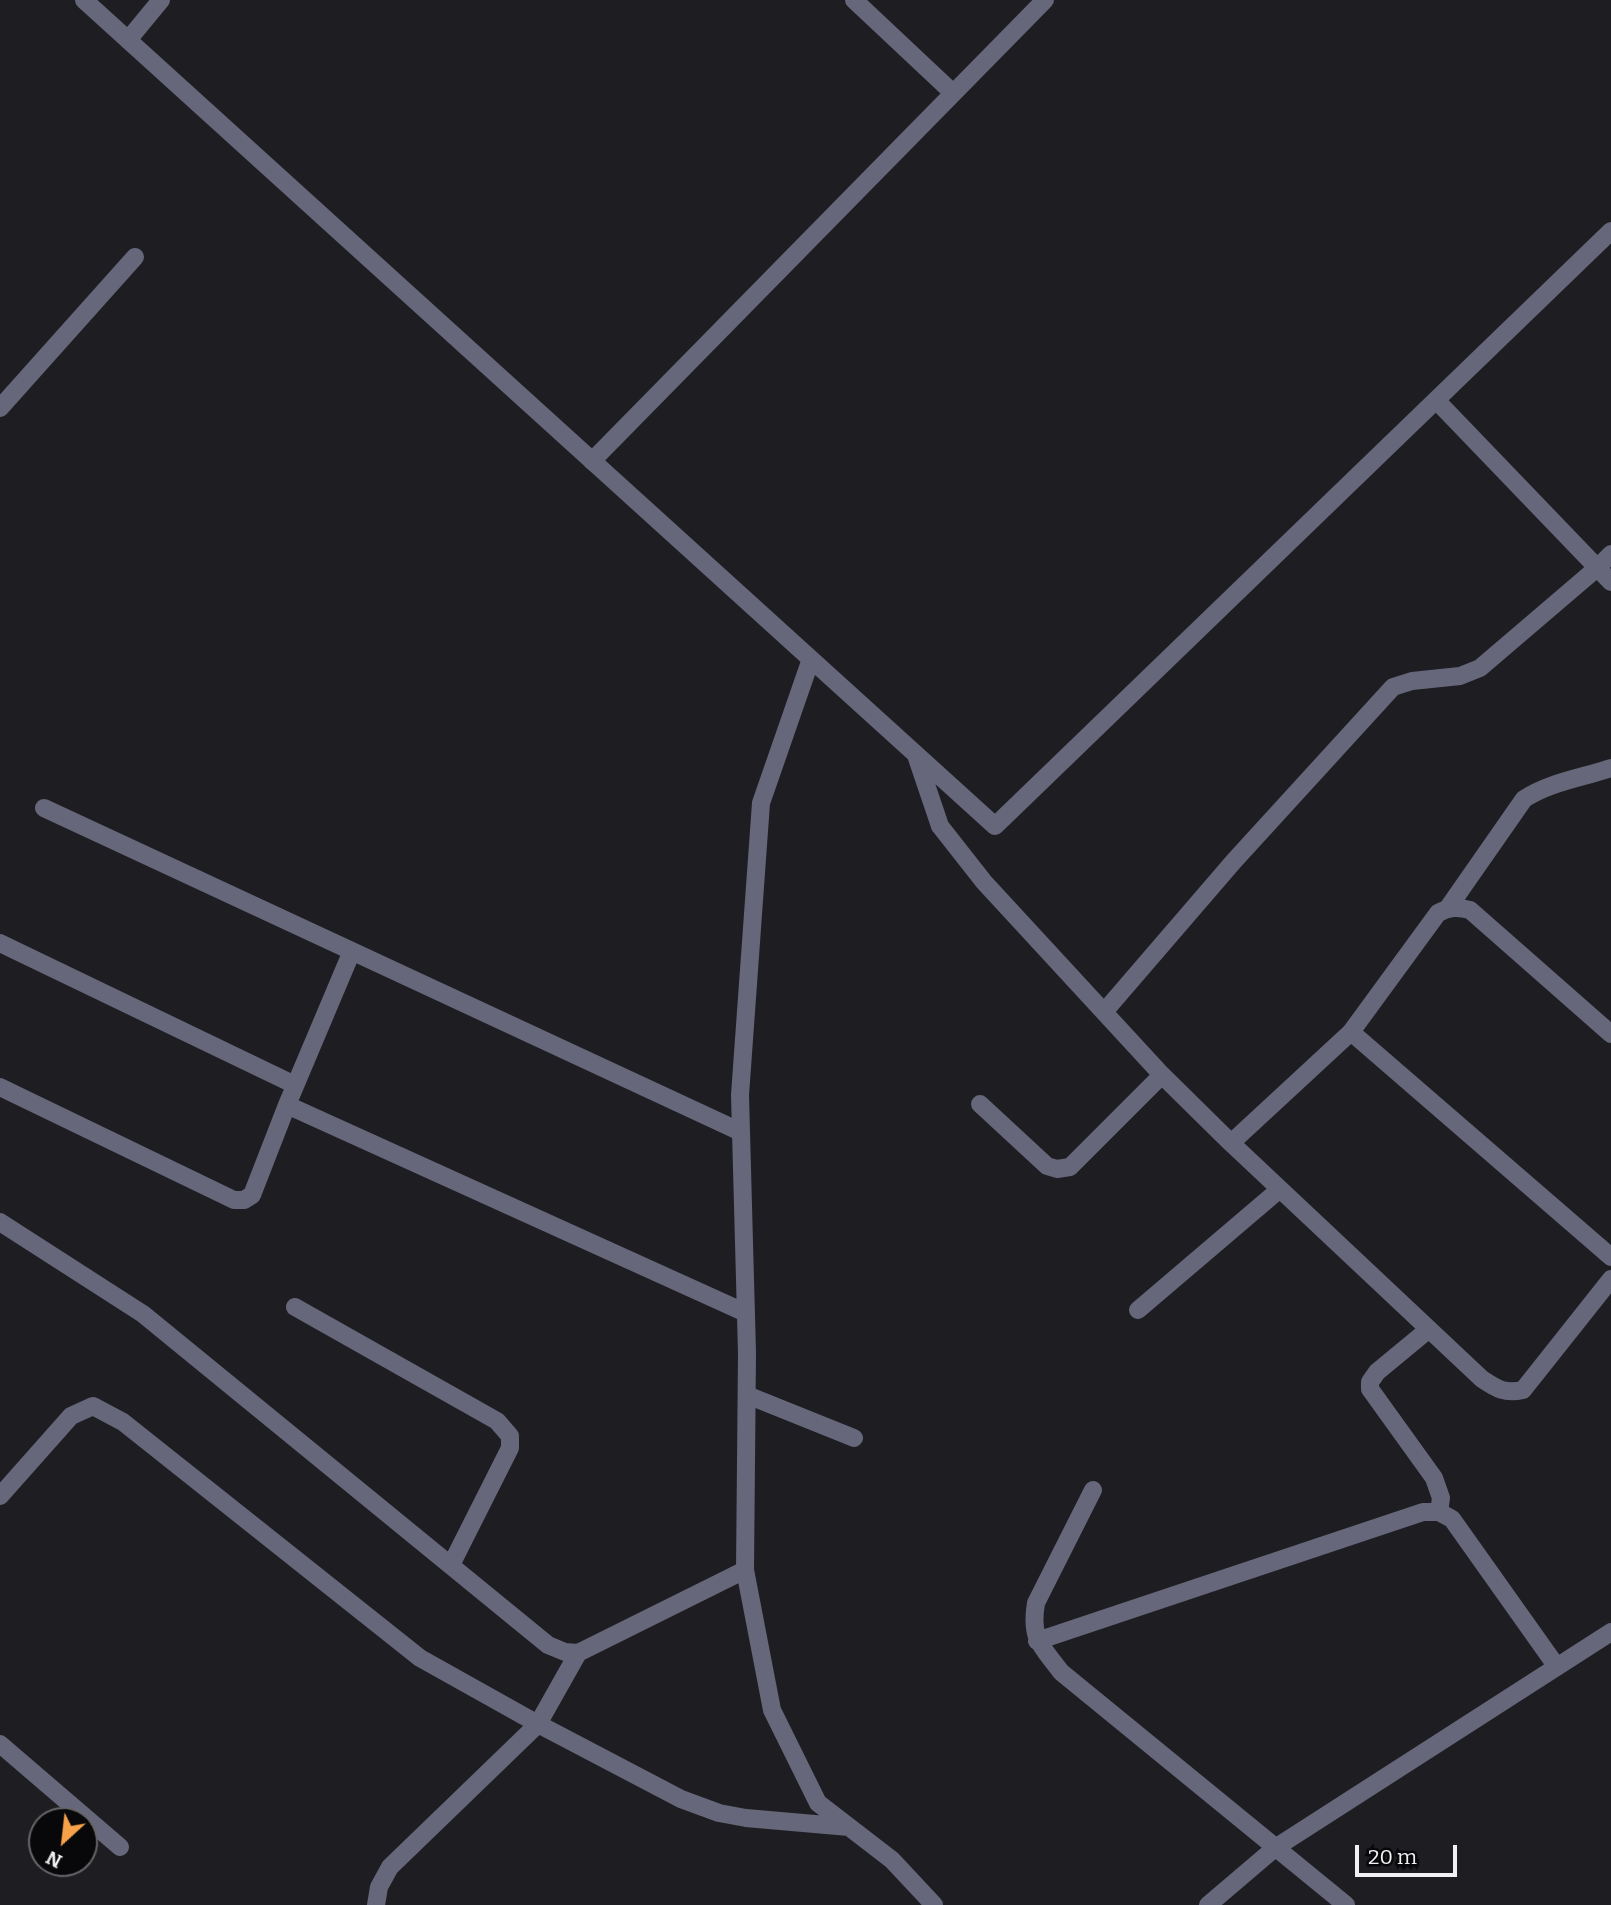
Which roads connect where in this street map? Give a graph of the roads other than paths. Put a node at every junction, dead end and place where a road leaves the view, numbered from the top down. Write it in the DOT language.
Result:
graph roads {
  1 [pos="85,0"];
  2 [pos="161,0"];
  3 [pos="855,0"];
  4 [pos="1045,0"];
  5 [pos="128,40"];
  6 [pos="953,93"];
  7 [pos="1611,231"];
  8 [pos="135,257"];
  9 [pos="1436,400"];
  10 [pos="0,408"];
  11 [pos="592,461"];
  12 [pos="1611,554"];
  13 [pos="1597,568"];
  14 [pos="1611,582"];
  15 [pos="811,659"];
  16 [pos="916,754"];
  17 [pos="1611,768"];
  18 [pos="44,808"];
  19 [pos="1448,908"];
  20 [pos="0,943"];
  21 [pos="352,951"];
  22 [pos="1104,1012"];
  23 [pos="1351,1032"];
  24 [pos="1611,1034"];
  25 [pos="1161,1074"];
  26 [pos="295,1085"];
  27 [pos="0,1087"];
  28 [pos="980,1104"];
  29 [pos="287,1105"];
  30 [pos="741,1132"];
  31 [pos="1231,1143"];
  32 [pos="1280,1189"];
  33 [pos="0,1222"];
  34 [pos="1611,1257"];
  35 [pos="1611,1279"];
  36 [pos="295,1307"];
  37 [pos="1138,1310"];
  38 [pos="746,1313"];
  39 [pos="1429,1329"];
  40 [pos="747,1395"];
  41 [pos="854,1438"];
  42 [pos="1093,1490"];
  43 [pos="0,1496"];
  44 [pos="1439,1512"];
  45 [pos="451,1565"];
  46 [pos="745,1570"];
  47 [pos="1611,1632"];
  48 [pos="1037,1641"];
  49 [pos="578,1653"];
  50 [pos="1557,1667"];
  51 [pos="538,1724"];
  52 [pos="0,1744"];
  53 [pos="849,1827"];
  54 [pos="120,1847"];
  55 [pos="1275,1848"];
  56 [pos="1334,1901"];
  57 [pos="376,1905"];
  58 [pos="934,1905"];
  59 [pos="1208,1905"];
  1 -- 5 [label="street"];
  2 -- 5 [label="street"];
  3 -- 6 [label="street"];
  4 -- 6 [label="street"];
  5 -- 11 [label="street"];
  6 -- 11 [label="street"];
  7 -- 9 [label="street"];
  8 -- 10 [label="street"];
  9 -- 13 [label="street"];
  9 -- 16 [label="street"];
  11 -- 15 [label="street"];
  12 -- 13 [label="street"];
  13 -- 14 [label="street"];
  13 -- 22 [label="street"];
  15 -- 16 [label="street"];
  15 -- 30 [label="street"];
  16 -- 22 [label="street"];
  17 -- 19 [label="street"];
  18 -- 21 [label="street"];
  19 -- 23 [label="street"];
  19 -- 24 [label="street"];
  20 -- 26 [label="street"];
  21 -- 26 [label="street"];
  21 -- 30 [label="street"];
  22 -- 25 [label="street"];
  23 -- 31 [label="street"];
  23 -- 34 [label="street"];
  25 -- 28 [label="street"];
  25 -- 31 [label="street"];
  26 -- 29 [label="street"];
  27 -- 29 [label="street"];
  29 -- 38 [label="street"];
  30 -- 38 [label="street"];
  31 -- 32 [label="street"];
  32 -- 37 [label="street"];
  32 -- 39 [label="street"];
  33 -- 45 [label="street"];
  35 -- 39 [label="street"];
  36 -- 45 [label="street"];
  38 -- 40 [label="street"];
  39 -- 44 [label="street"];
  40 -- 41 [label="street"];
  40 -- 46 [label="street"];
  42 -- 48 [label="street"];
  43 -- 51 [label="street"];
  44 -- 48 [label="street"];
  44 -- 50 [label="street"];
  45 -- 49 [label="street"];
  46 -- 49 [label="street"];
  46 -- 53 [label="street"];
  47 -- 50 [label="street"];
  48 -- 55 [label="street"];
  49 -- 51 [label="street"];
  50 -- 55 [label="street"];
  51 -- 53 [label="street"];
  51 -- 57 [label="street"];
  52 -- 54 [label="street"];
  53 -- 58 [label="street"];
  55 -- 56 [label="street"];
  55 -- 59 [label="street"];
}
